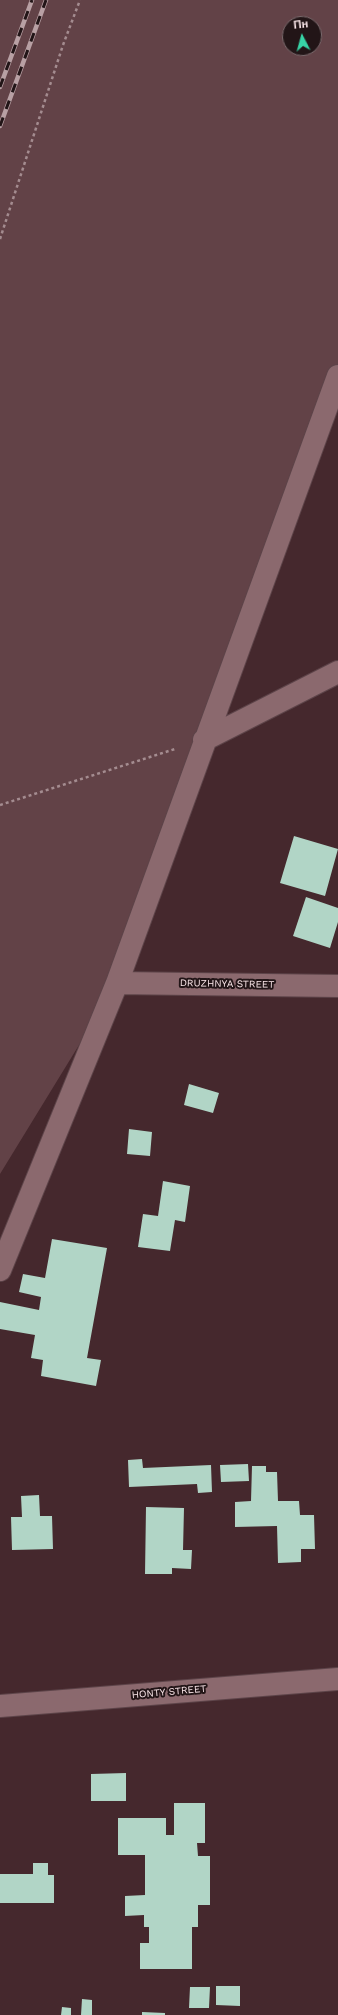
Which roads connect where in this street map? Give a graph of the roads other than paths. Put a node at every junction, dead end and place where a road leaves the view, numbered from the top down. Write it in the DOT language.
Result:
graph roads {
  1 [pos="338,376"];
  2 [pos="338,672"];
  3 [pos="204,740"];
  4 [pos="117,982"];
  5 [pos="338,986"];
  6 [pos="0,1270"];
  7 [pos="338,1679"];
  8 [pos="0,1706"];
  1 -- 3 [label="street"];
  2 -- 3 [label="street"];
  3 -- 4 [label="street"];
  4 -- 5 [label="street, DRUZHNYA STREET"];
  4 -- 6 [label="street"];
  7 -- 8 [label="street, HONTY STREET"];
}
